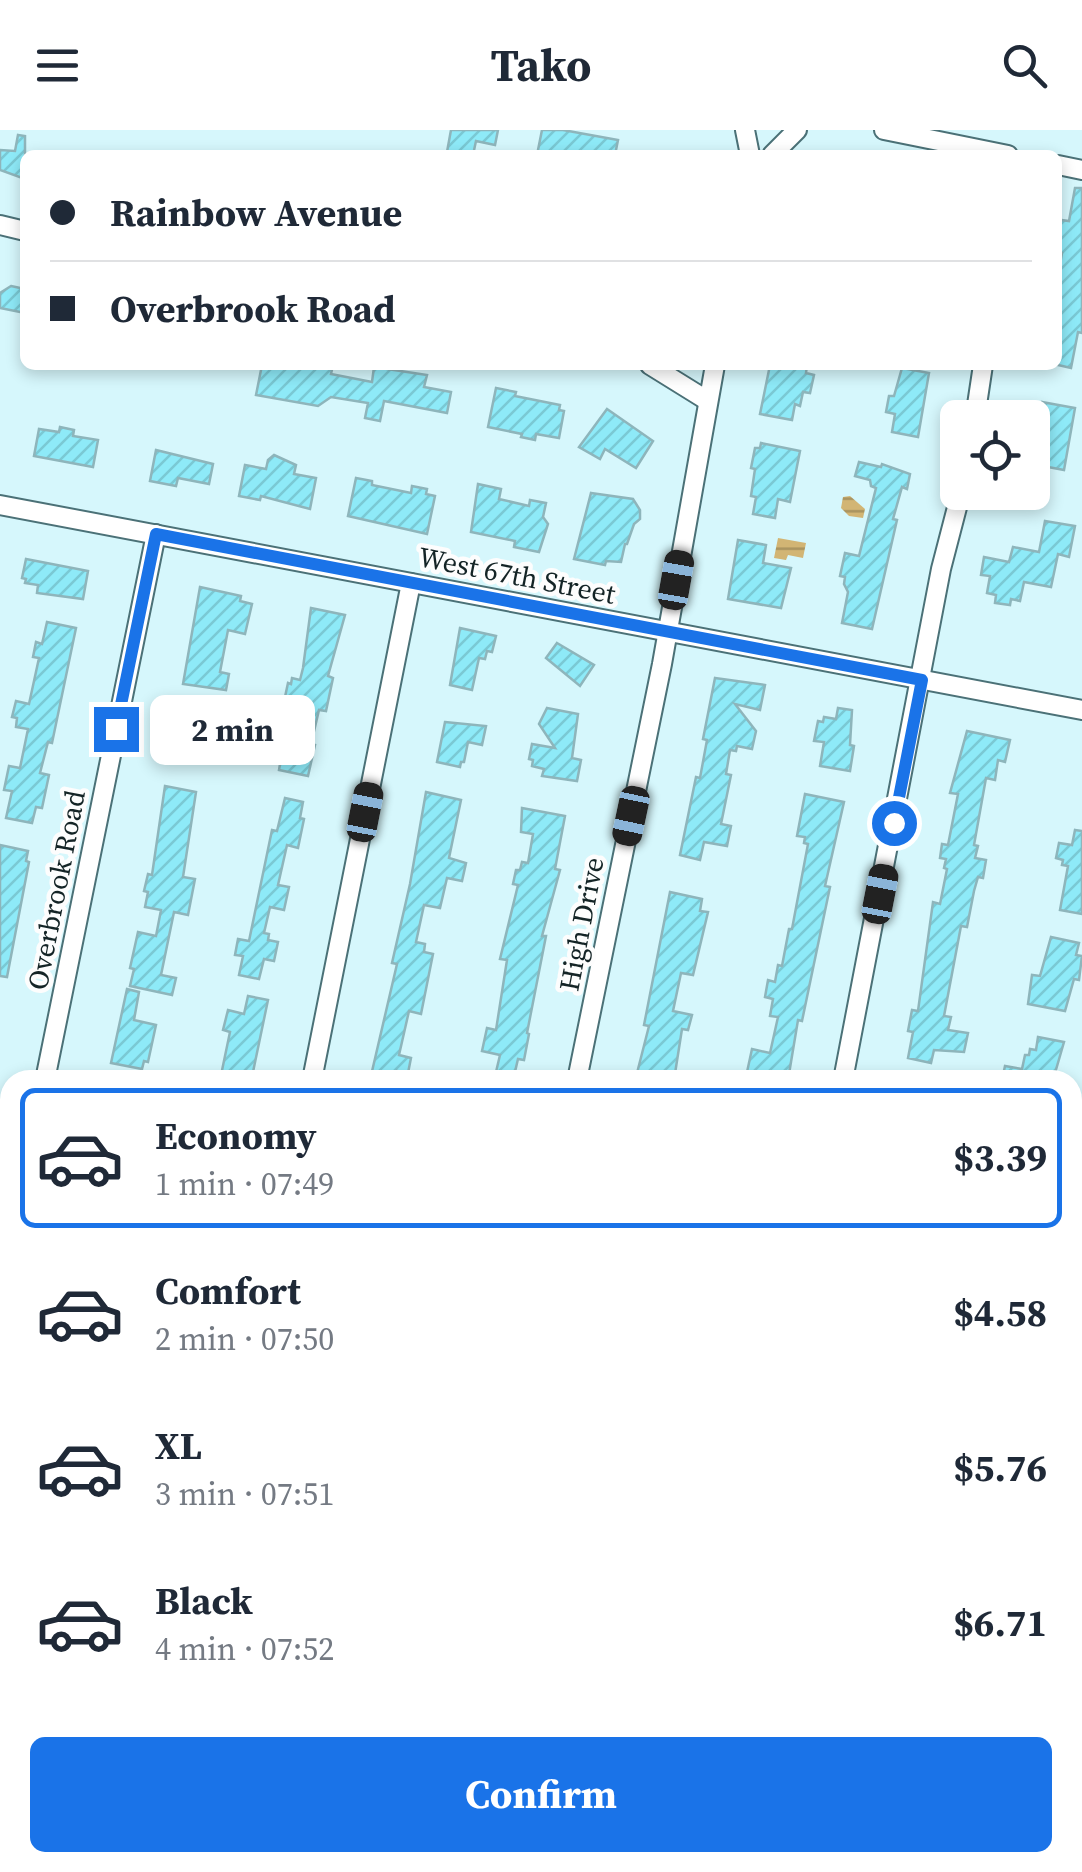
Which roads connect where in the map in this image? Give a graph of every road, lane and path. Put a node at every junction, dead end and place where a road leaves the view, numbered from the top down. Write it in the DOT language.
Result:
graph roads {
  1 [pos="798,130"];
  2 [pos="884,130"];
  3 [pos="777,150"];
  4 [pos="983,150"];
  5 [pos="658,370"];
  6 [pos="714,370"];
  7 [pos="982,370"];
  8 [pos="978,400"];
  9 [pos="708,401"];
  10 [pos="0,505"];
  11 [pos="956,510"];
  12 [pos="156,534"];
  13 [pos="411,583"];
  14 [pos="666,630"];
  15 [pos="922,680"];
  16 [pos="1082,710"];
  17 [pos="47,1070"];
  18 [pos="314,1070"];
  19 [pos="579,1070"];
  20 [pos="845,1070"];
  1 -- 3 [label="street"];
  2 -- 4 [label="street"];
  5 -- 9 [label="street"];
  6 -- 9 [label="street, High Drive"];
  7 -- 8 [label="street"];
  9 -- 14 [label="street, High Drive"];
  10 -- 12 [label="street, West 67th Street"];
  11 -- 15 [label="street"];
  12 -- 13 [label="street, West 67th Street"];
  12 -- 17 [label="street, Overbrook Road"];
  13 -- 14 [label="street, West 67th Street"];
  13 -- 18 [label="street"];
  14 -- 15 [label="street, West 67th Street"];
  14 -- 19 [label="street, High Drive"];
  15 -- 16 [label="street, West 67th Street"];
  15 -- 20 [label="street"];
}
